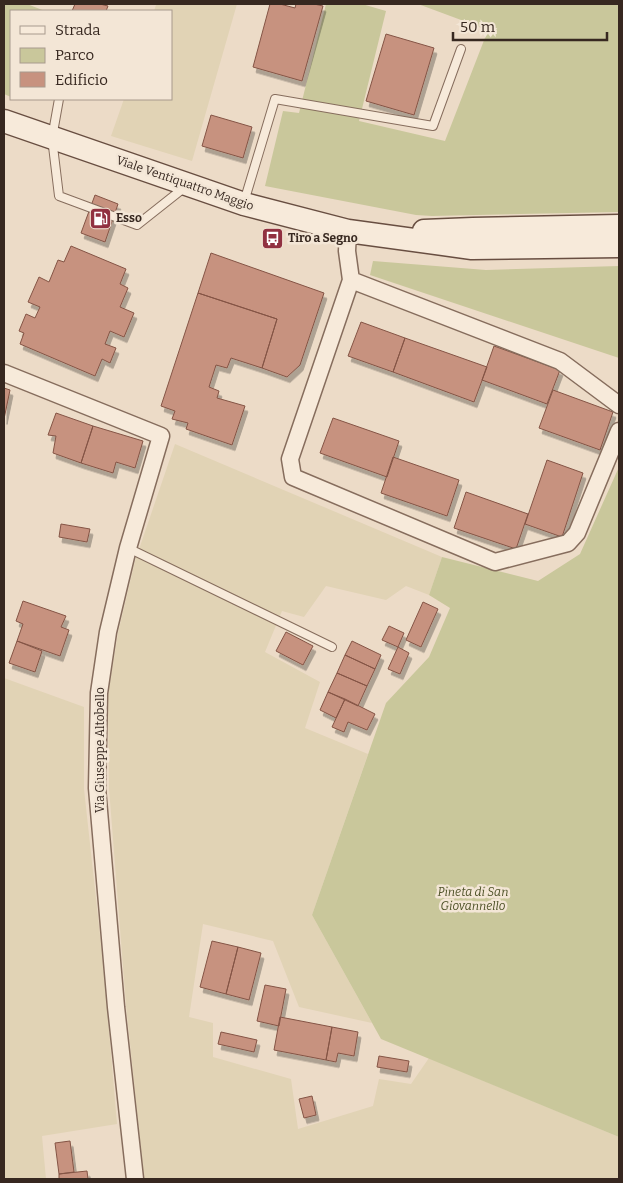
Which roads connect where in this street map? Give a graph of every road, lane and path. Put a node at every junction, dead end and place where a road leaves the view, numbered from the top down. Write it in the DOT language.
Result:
graph roads {
  1 [pos="460,49"];
  2 [pos="59,100"];
  3 [pos="4,121"];
  4 [pos="52,138"];
  5 [pos="188,185"];
  6 [pos="244,204"];
  7 [pos="619,226"];
  8 [pos="358,233"];
  9 [pos="619,246"];
  10 [pos="352,280"];
  11 [pos="4,372"];
  12 [pos="619,405"];
  13 [pos="619,431"];
  14 [pos="128,548"];
  15 [pos="332,647"];
  16 [pos="135,1179"];
  1 -- 6 [label="lane"];
  2 -- 4 [label="lane"];
  3 -- 4 [label="main road, Viale Ventiquattro Maggio"];
  4 -- 5 [label="main road, Viale Ventiquattro Maggio"];
  4 -- 5 [label="lane"];
  5 -- 6 [label="main road, Viale Ventiquattro Maggio"];
  6 -- 8 [label="main road, Viale Ventiquattro Maggio"];
  7 -- 8 [label="main road, Viale Ventiquattro Maggio"];
  8 -- 9 [label="main road, Viale Ventiquattro Maggio"];
  8 -- 10 [label="street"];
  10 -- 12 [label="street"];
  10 -- 13 [label="street"];
  11 -- 14 [label="street, Via Giuseppe Altobello"];
  14 -- 15 [label="lane"];
  14 -- 16 [label="street, Via Giuseppe Altobello"];
}
